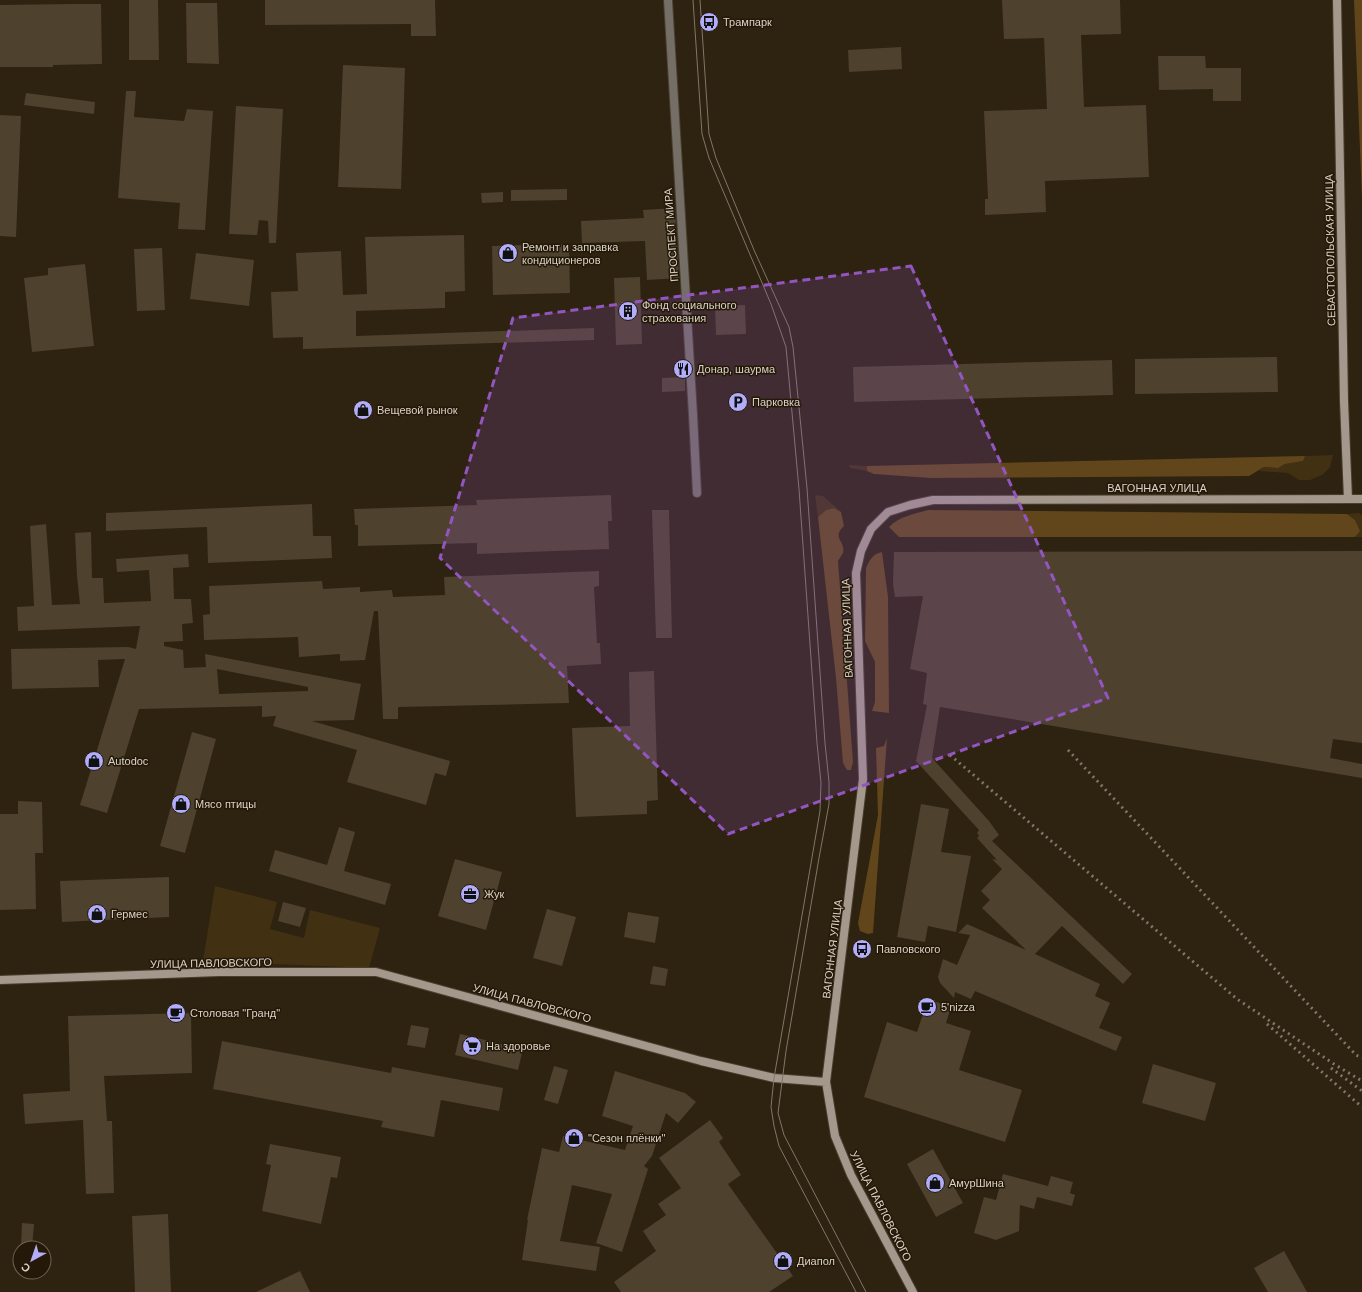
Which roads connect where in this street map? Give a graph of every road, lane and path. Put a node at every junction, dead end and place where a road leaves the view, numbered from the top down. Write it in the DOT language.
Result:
graph roads {
  1 [pos="668,0"];
  2 [pos="1337,0"];
  3 [pos="697,493"];
  4 [pos="1362,498"];
  5 [pos="1348,499"];
  6 [pos="0,980"];
  7 [pos="826,1082"];
  8 [pos="913,1292"];
  1 -- 3 [label="street, ПРОСПЕКТ МИРА"];
  2 -- 5 [label="street, СЕВАСТОПОЛЬСКАЯ УЛИЦА"];
  4 -- 5 [label="street, ВАГОННАЯ УЛИЦА"];
  5 -- 7 [label="street, ВАГОННАЯ УЛИЦА"];
  6 -- 7 [label="street, УЛИЦА ПАВЛОВСКОГО"];
  7 -- 8 [label="street, УЛИЦА ПАВЛОВСКОГО"];
}
